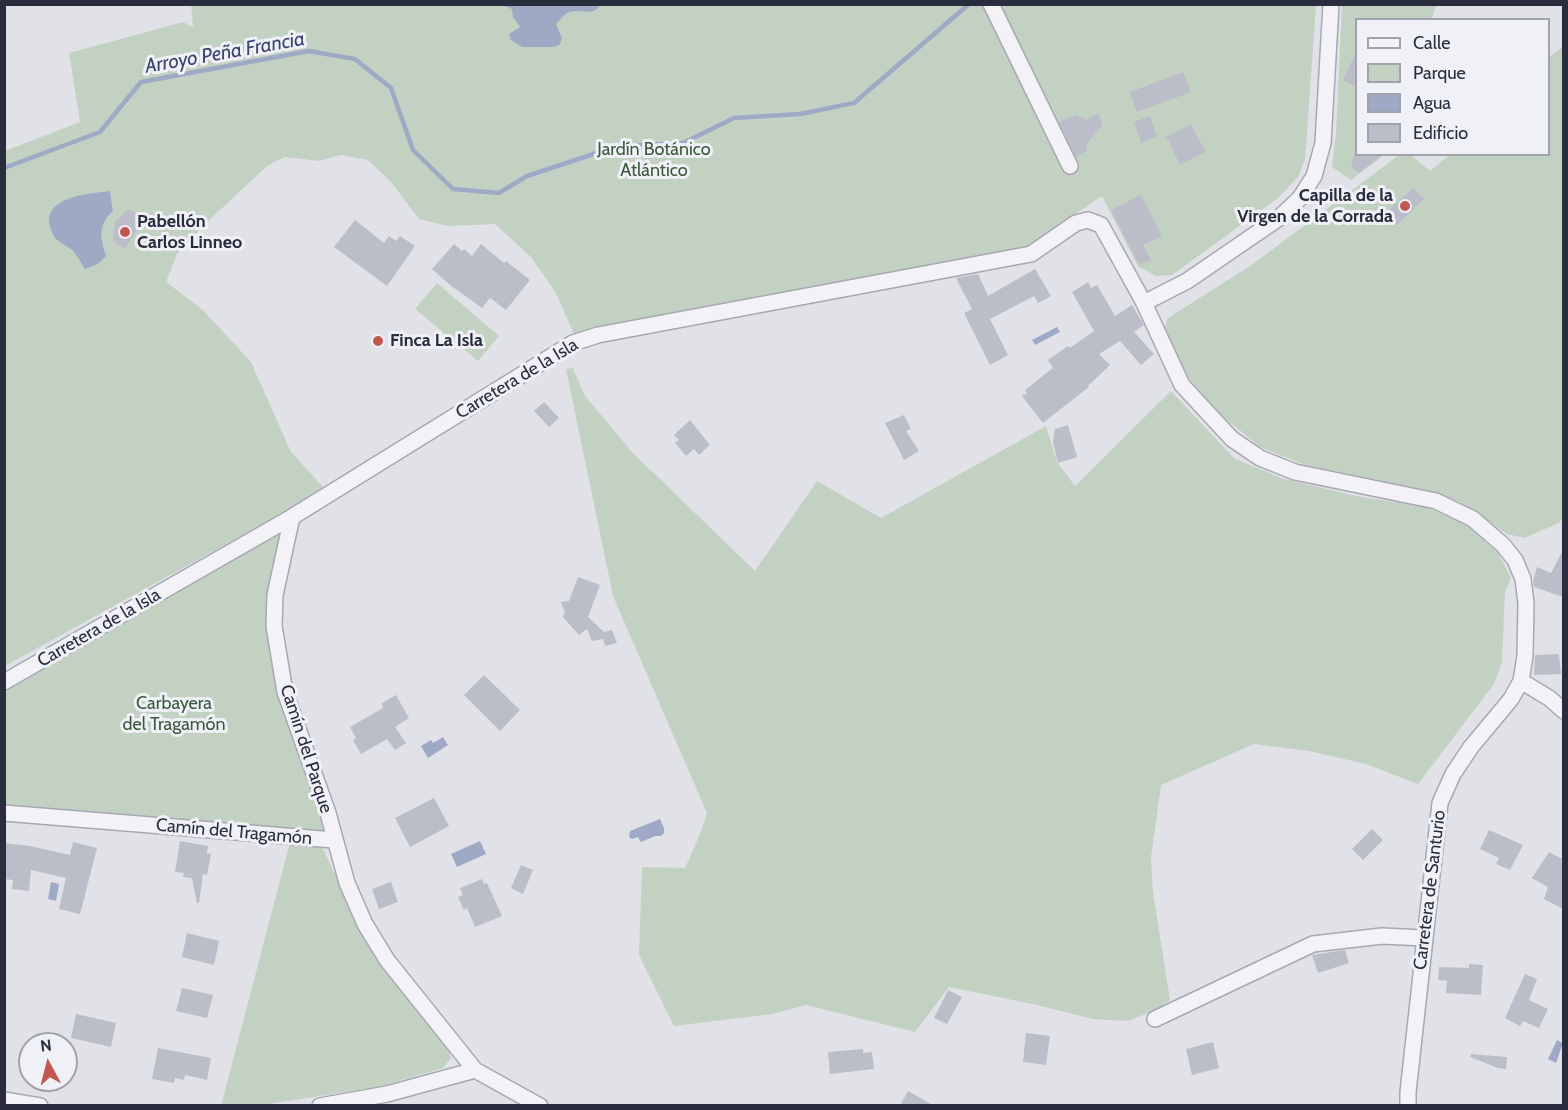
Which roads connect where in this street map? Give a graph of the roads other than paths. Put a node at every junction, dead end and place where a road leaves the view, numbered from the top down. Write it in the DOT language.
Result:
graph roads {
  1 [pos="991,4"];
  2 [pos="1331,4"];
  3 [pos="1070,166"];
  4 [pos="1144,303"];
  5 [pos="291,517"];
  6 [pos="1521,681"];
  7 [pos="4,682"];
  8 [pos="1563,711"];
  9 [pos="4,813"];
  10 [pos="334,840"];
  11 [pos="1424,938"];
  12 [pos="1155,1019"];
  13 [pos="475,1070"];
  14 [pos="4,1100"];
  15 [pos="40,1106"];
  16 [pos="320,1106"];
  17 [pos="540,1106"];
  18 [pos="1408,1106"];
  1 -- 3 [label="street"];
  2 -- 4 [label="street"];
  4 -- 5 [label="street, Carretera de la Isla"];
  4 -- 6 [label="street, Carretera de Santurio"];
  5 -- 7 [label="street, Carretera de la Isla"];
  5 -- 10 [label="street, Camín del Parque"];
  6 -- 8 [label="street"];
  6 -- 11 [label="street, Carretera de Santurio"];
  9 -- 10 [label="street, Camín del Tragamón"];
  10 -- 13 [label="street, Camín del Tragamón"];
  11 -- 12 [label="street"];
  11 -- 18 [label="street, Carretera de Santurio"];
  13 -- 16 [label="street"];
  13 -- 17 [label="street, Camín del Tragamón"];
  14 -- 15 [label="street"];
}
